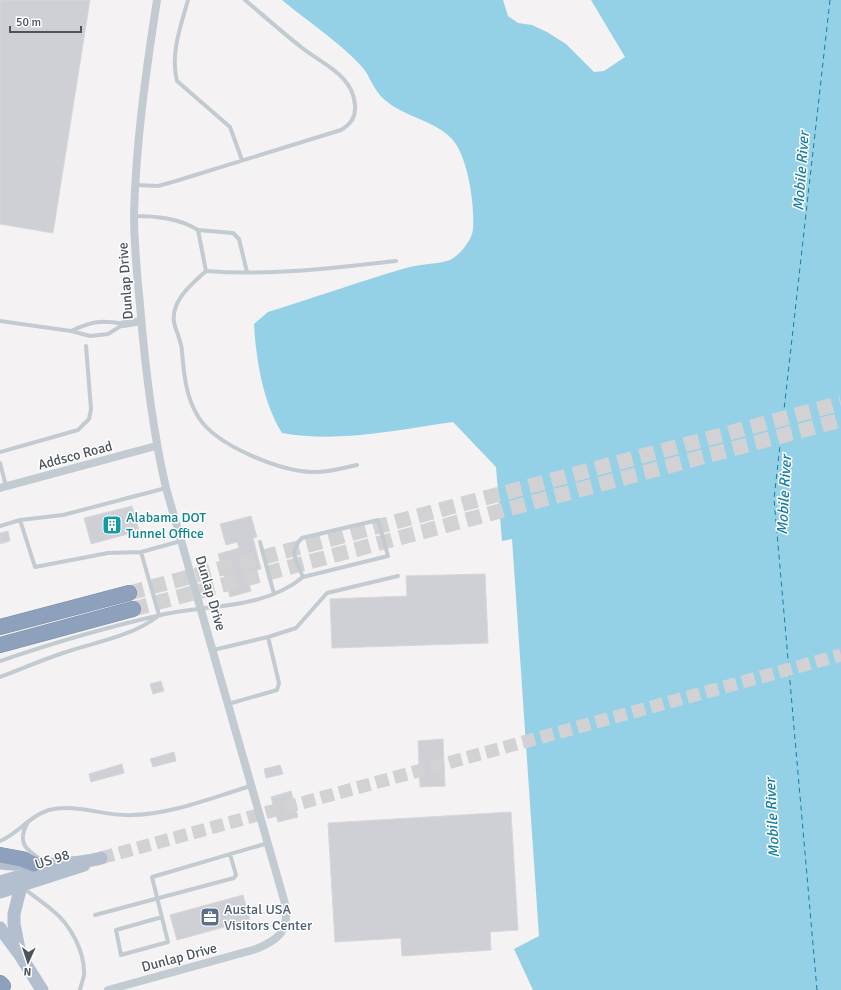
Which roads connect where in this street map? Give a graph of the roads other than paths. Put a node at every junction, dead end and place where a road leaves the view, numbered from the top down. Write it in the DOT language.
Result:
graph roads {
  1 [pos="157,0"];
  2 [pos="188,0"];
  3 [pos="245,0"];
  4 [pos="242,160"];
  5 [pos="136,185"];
  6 [pos="134,216"];
  7 [pos="198,230"];
  8 [pos="396,261"];
  9 [pos="206,271"];
  10 [pos="247,272"];
  11 [pos="0,321"];
  12 [pos="141,321"];
  13 [pos="124,324"];
  14 [pos="71,331"];
  15 [pos="86,346"];
  16 [pos="156,446"];
  17 [pos="0,452"];
  18 [pos="0,463"];
  19 [pos="356,465"];
  20 [pos="3,487"];
  21 [pos="166,488"];
  22 [pos="20,520"];
  23 [pos="0,526"];
  24 [pos="182,541"];
  25 [pos="260,542"];
  26 [pos="141,552"];
  27 [pos="398,576"];
  28 [pos="303,578"];
  29 [pos="129,593"];
  30 [pos="274,594"];
  31 [pos="201,608"];
  32 [pos="133,609"];
  33 [pos="159,615"];
  34 [pos="0,627"];
  35 [pos="268,637"];
  36 [pos="0,645"];
  37 [pos="213,650"];
  38 [pos="0,661"];
  39 [pos="0,677"];
  40 [pos="228,704"];
  41 [pos="251,786"];
  42 [pos="30,819"];
  43 [pos="0,841"];
  44 [pos="268,843"];
  45 [pos="230,854"];
  46 [pos="0,855"];
  47 [pos="72,862"];
  48 [pos="0,863"];
  49 [pos="51,863"];
  50 [pos="34,864"];
  51 [pos="0,882"];
  52 [pos="20,886"];
  53 [pos="0,892"];
  54 [pos="157,899"];
  55 [pos="95,915"];
  56 [pos="162,917"];
  57 [pos="0,928"];
  58 [pos="20,955"];
  59 [pos="42,990"];
  60 [pos="80,990"];
  61 [pos="108,990"];
  1 -- 5 [label="street, Dunlap Drive"];
  2 -- 4 [label="lane"];
  3 -- 4 [label="lane"];
  4 -- 5 [label="lane"];
  5 -- 6 [label="street, Dunlap Drive"];
  6 -- 7 [label="lane"];
  6 -- 12 [label="street, Dunlap Drive"];
  7 -- 9 [label="lane"];
  7 -- 10 [label="lane"];
  8 -- 10 [label="lane"];
  9 -- 10 [label="lane"];
  9 -- 19 [label="lane"];
  11 -- 14 [label="lane"];
  12 -- 13 [label="street"];
  12 -- 16 [label="street, Dunlap Drive"];
  13 -- 14 [label="lane"];
  13 -- 14 [label="lane"];
  15 -- 17 [label="lane"];
  16 -- 20 [label="street, Addsco Road"];
  16 -- 21 [label="street, Dunlap Drive"];
  18 -- 20 [label="lane"];
  21 -- 22 [label="lane"];
  21 -- 24 [label="street, Dunlap Drive"];
  22 -- 23 [label="lane"];
  22 -- 26 [label="lane"];
  24 -- 26 [label="lane"];
  24 -- 31 [label="street, Dunlap Drive"];
  25 -- 30 [label="lane"];
  26 -- 33 [label="lane"];
  27 -- 35 [label="lane"];
  28 -- 28 [label="lane"];
  28 -- 30 [label="lane"];
  29 -- 34 [label="highway"];
  30 -- 31 [label="lane"];
  31 -- 33 [label="lane"];
  31 -- 37 [label="street, Dunlap Drive"];
  32 -- 36 [label="highway"];
  33 -- 38 [label="lane"];
  33 -- 39 [label="lane"];
  35 -- 37 [label="lane"];
  35 -- 40 [label="lane"];
  37 -- 40 [label="street, Dunlap Drive"];
  40 -- 41 [label="street, Dunlap Drive"];
  41 -- 42 [label="lane"];
  41 -- 44 [label="street, Dunlap Drive"];
  42 -- 43 [label="lane"];
  42 -- 49 [label="lane"];
  44 -- 45 [label="lane"];
  44 -- 61 [label="street, Dunlap Drive"];
  45 -- 54 [label="lane"];
  45 -- 54 [label="lane"];
  46 -- 50 [label="highway"];
  47 -- 49 [label="main road, US 98"];
  47 -- 51 [label="main road"];
  47 -- 52 [label="main road, US 98 / US 98"];
  48 -- 50 [label="main road, US 98"];
  49 -- 50 [label="main road, US 98"];
  52 -- 53 [label="main road, US 98 / US 98"];
  52 -- 58 [label="main road"];
  52 -- 60 [label="lane"];
  54 -- 55 [label="lane"];
  54 -- 56 [label="lane"];
  56 -- 56 [label="lane"];
  57 -- 58 [label="main road"];
  58 -- 59 [label="main road"];
}
